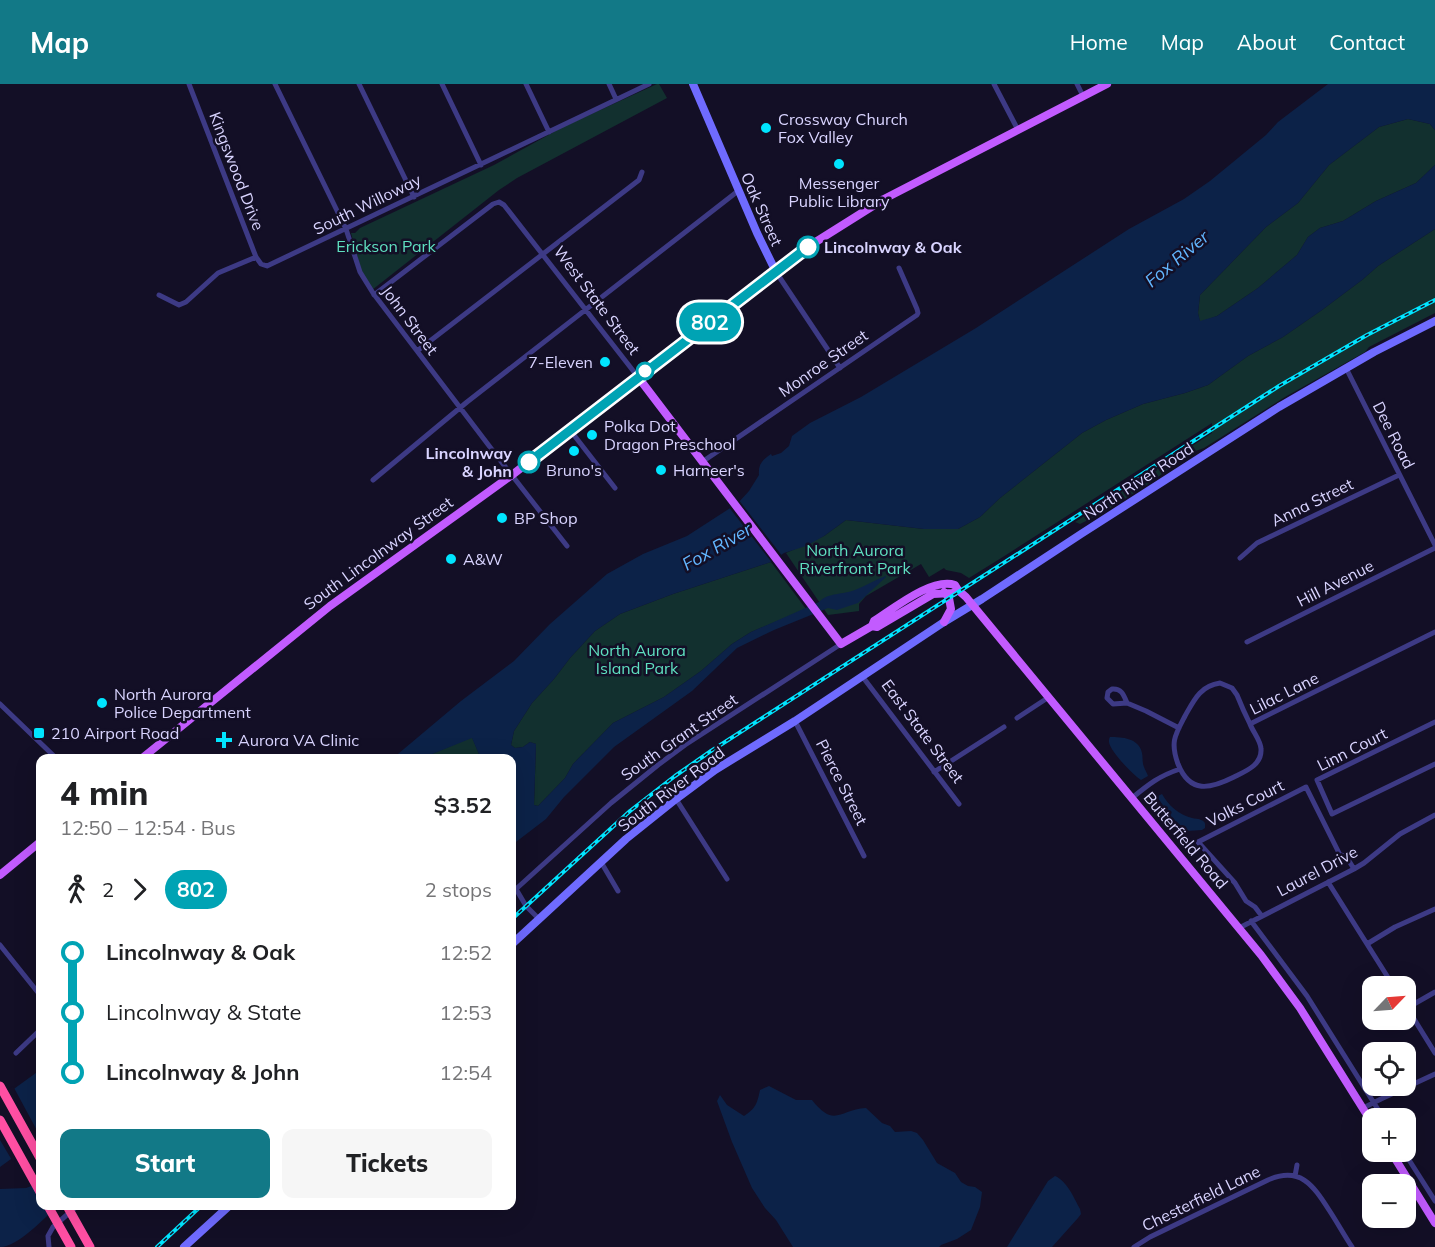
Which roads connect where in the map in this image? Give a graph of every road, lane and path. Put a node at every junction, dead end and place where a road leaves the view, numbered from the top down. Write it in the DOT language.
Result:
graph roads {
  1 [pos="189,84"];
  2 [pos="275,84"];
  3 [pos="359,84"];
  4 [pos="442,84"];
  5 [pos="526,84"];
  6 [pos="609,84"];
  7 [pos="649,84"];
  8 [pos="693,84"];
  9 [pos="994,84"];
  10 [pos="1077,84"];
  11 [pos="1107,84"];
  12 [pos="1083,96"];
  13 [pos="616,99"];
  14 [pos="1018,130"];
  15 [pos="549,132"];
  16 [pos="480,165"];
  17 [pos="642,172"];
  18 [pos="738,191"];
  19 [pos="414,197"];
  20 [pos="346,229"];
  21 [pos="543,254"];
  22 [pos="256,257"];
  23 [pos="264,266"];
  24 [pos="899,268"];
  25 [pos="776,272"];
  26 [pos="159,295"];
  27 [pos="374,295"];
  28 [pos="586,311"];
  29 [pos="1435,321"];
  30 [pos="417,351"];
  31 [pos="840,368"];
  32 [pos="1346,368"];
  33 [pos="638,378"];
  34 [pos="460,408"];
  35 [pos="570,430"];
  36 [pos="702,462"];
  37 [pos="512,475"];
  38 [pos="1399,475"];
  39 [pos="373,480"];
  40 [pos="615,488"];
  41 [pos="567,546"];
  42 [pos="1435,547"];
  43 [pos="1240,558"];
  44 [pos="958,590"];
  45 [pos="944,592"];
  46 [pos="972,605"];
  47 [pos="944,622"];
  48 [pos="872,626"];
  49 [pos="1435,632"];
  50 [pos="1247,642"];
  51 [pos="841,644"];
  52 [pos="862,675"];
  53 [pos="1049,697"];
  54 [pos="1127,703"];
  55 [pos="0,704"];
  56 [pos="1017,718"];
  57 [pos="795,721"];
  58 [pos="1435,722"];
  59 [pos="1250,724"];
  60 [pos="1004,727"];
  61 [pos="1179,728"];
  62 [pos="52,754"];
  63 [pos="147,754"];
  64 [pos="1435,764"];
  65 [pos="1180,769"];
  66 [pos="934,772"];
  67 [pos="1132,798"];
  68 [pos="676,799"];
  69 [pos="960,804"];
  70 [pos="1435,815"];
  71 [pos="1198,842"];
  72 [pos="36,845"];
  73 [pos="864,856"];
  74 [pos="601,862"];
  75 [pos="1353,869"];
  76 [pos="0,875"];
  77 [pos="727,879"];
  78 [pos="1328,882"];
  79 [pos="618,891"];
  80 [pos="1435,909"];
  81 [pos="1261,915"];
  82 [pos="539,919"];
  83 [pos="1251,921"];
  84 [pos="1239,928"];
  85 [pos="516,940"];
  86 [pos="1367,944"];
  87 [pos="0,945"];
  88 [pos="1387,976"];
  89 [pos="36,990"];
  90 [pos="1435,992"];
  91 [pos="1416,1002"];
  92 [pos="1416,1023"];
  93 [pos="36,1034"];
  94 [pos="16,1053"];
  95 [pos="1435,1053"];
  96 [pos="1435,1074"];
  97 [pos="0,1086"];
  98 [pos="1374,1102"];
  99 [pos="1364,1108"];
  100 [pos="1378,1108"];
  101 [pos="0,1120"];
  102 [pos="36,1151"];
  103 [pos="1397,1162"];
  104 [pos="1410,1162"];
  105 [pos="1297,1165"];
  106 [pos="1295,1176"];
  107 [pos="36,1185"];
  108 [pos="1435,1201"];
  109 [pos="50,1210"];
  110 [pos="70,1210"];
  111 [pos="72,1210"];
  112 [pos="225,1210"];
  113 [pos="1435,1223"];
  114 [pos="49,1247"];
  115 [pos="71,1247"];
  116 [pos="90,1247"];
  117 [pos="184,1247"];
  118 [pos="1134,1247"];
  119 [pos="1352,1247"];
  1 -- 22 [label="street, Kingswood Drive"];
  2 -- 20 [label="street, John Street"];
  3 -- 19 [label="street"];
  4 -- 16 [label="street"];
  5 -- 15 [label="street"];
  6 -- 13 [label="street"];
  7 -- 13 [label="street, South Willoway"];
  8 -- 18 [label="main road, Oak Street"];
  9 -- 14 [label="street"];
  10 -- 12 [label="street"];
  11 -- 12 [label="main road, South Lincolnway Street"];
  12 -- 14 [label="main road, South Lincolnway Street"];
  13 -- 15 [label="street, South Willoway"];
  14 -- 25 [label="main road, South Lincolnway Street"];
  15 -- 16 [label="street, South Willoway"];
  16 -- 19 [label="street, South Willoway"];
  17 -- 21 [label="street"];
  18 -- 25 [label="main road, Oak Street"];
  18 -- 28 [label="street"];
  19 -- 20 [label="street, South Willoway"];
  20 -- 23 [label="street, South Willoway"];
  20 -- 27 [label="street, John Street"];
  21 -- 27 [label="street, West State Street"];
  21 -- 28 [label="street, West State Street"];
  21 -- 30 [label="street"];
  22 -- 23 [label="street, Kingswood Drive"];
  22 -- 26 [label="street"];
  24 -- 31 [label="street, Monroe Street"];
  25 -- 31 [label="street, Oak Street"];
  25 -- 33 [label="main road, South Lincolnway Street"];
  27 -- 30 [label="street, John Street"];
  28 -- 33 [label="street, West State Street"];
  28 -- 34 [label="street"];
  29 -- 32 [label="main road, North River Road"];
  30 -- 34 [label="street, John Street"];
  31 -- 36 [label="street, Monroe Street"];
  32 -- 38 [label="street, Dee Road"];
  32 -- 46 [label="main road, North River Road"];
  33 -- 35 [label="main road, South Lincolnway Street"];
  33 -- 36 [label="main road, West State Street"];
  34 -- 37 [label="street, John Street"];
  34 -- 39 [label="street"];
  35 -- 37 [label="main road, South Lincolnway Street"];
  35 -- 40 [label="street"];
  36 -- 51 [label="main road, West State Street"];
  37 -- 41 [label="street, John Street"];
  37 -- 63 [label="main road, South Lincolnway Street"];
  38 -- 42 [label="street, Dee Road"];
  38 -- 43 [label="street, Anna Street"];
  42 -- 50 [label="street, Hill Avenue"];
  44 -- 45 [label="main road"];
  44 -- 46 [label="main road, Butterfield Road"];
  44 -- 48 [label="main road"];
  45 -- 47 [label="main road"];
  45 -- 48 [label="main road"];
  46 -- 47 [label="main road, North River Road"];
  46 -- 53 [label="main road, Butterfield Road"];
  47 -- 52 [label="main road, North River Road"];
  48 -- 51 [label="main road"];
  49 -- 59 [label="street, Lilac Lane"];
  51 -- 82 [label="street, South Grant Street"];
  52 -- 57 [label="main road, South River Road"];
  52 -- 66 [label="street, East State Street"];
  53 -- 56 [label="street"];
  53 -- 67 [label="main road, Butterfield Road"];
  54 -- 61 [label="street"];
  55 -- 62 [label="street"];
  57 -- 68 [label="main road, South River Road"];
  57 -- 73 [label="street, Pierce Street"];
  58 -- 64 [label="street, Linn Court"];
  59 -- 61 [label="street"];
  59 -- 65 [label="street, Lilac Lane"];
  60 -- 66 [label="street"];
  61 -- 65 [label="street"];
  65 -- 67 [label="street"];
  66 -- 69 [label="street, East State Street"];
  67 -- 84 [label="main road, Butterfield Road"];
  68 -- 74 [label="main road, South River Road"];
  68 -- 77 [label="street"];
  70 -- 75 [label="street, Laurel Drive"];
  71 -- 75 [label="street, Volks Court"];
  71 -- 81 [label="street, Butterfield Road"];
  72 -- 76 [label="main road"];
  74 -- 79 [label="street"];
  74 -- 82 [label="main road, South River Road"];
  75 -- 78 [label="street, Laurel Drive"];
  78 -- 81 [label="street, Laurel Drive"];
  78 -- 86 [label="street"];
  80 -- 86 [label="street"];
  81 -- 83 [label="street, Laurel Drive"];
  82 -- 85 [label="main road, South River Road"];
  83 -- 84 [label="street, Laurel Drive"];
  83 -- 98 [label="street"];
  84 -- 99 [label="main road, Butterfield Road"];
  86 -- 88 [label="street"];
  87 -- 89 [label="street"];
  90 -- 91 [label="street"];
  92 -- 95 [label="street"];
  93 -- 94 [label="street"];
  96 -- 98 [label="street"];
  97 -- 102 [label="highway"];
  98 -- 99 [label="street"];
  98 -- 100 [label="street"];
  101 -- 107 [label="highway"];
  103 -- 113 [label="main road"];
  104 -- 108 [label="street"];
  105 -- 106 [label="street"];
  106 -- 118 [label="street, Chesterfield Lane"];
  106 -- 119 [label="street"];
  109 -- 115 [label="highway, bridge"];
  110 -- 116 [label="highway, bridge"];
  111 -- 114 [label="street"];
  112 -- 117 [label="main road"];
}
